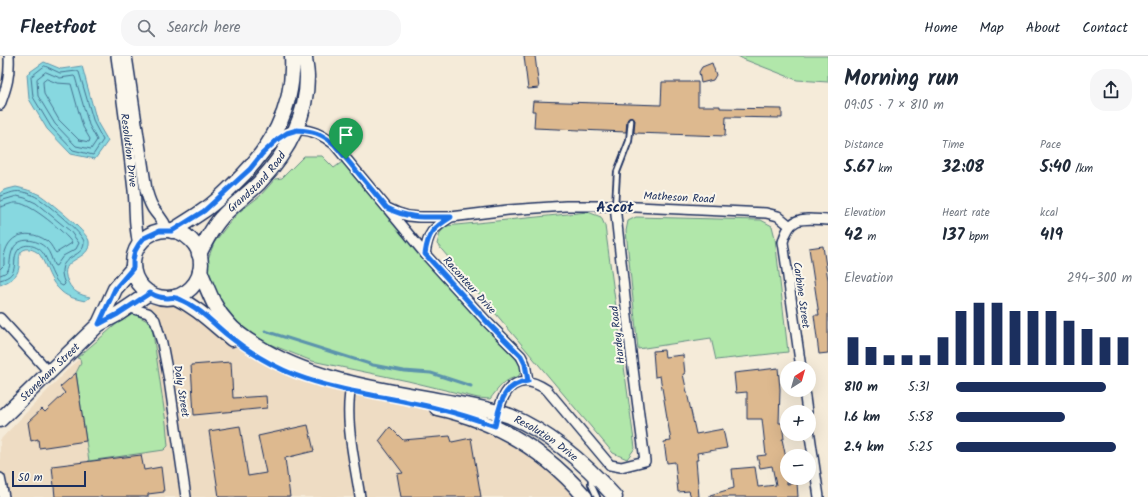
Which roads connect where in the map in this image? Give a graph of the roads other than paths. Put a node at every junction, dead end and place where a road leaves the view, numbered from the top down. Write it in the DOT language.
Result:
graph roads {
  1 [pos="9,56"];
  2 [pos="117,56"];
  3 [pos="126,56"];
  4 [pos="292,56"];
  5 [pos="305,56"];
  6 [pos="0,105"];
  7 [pos="631,121"];
  8 [pos="297,130"];
  9 [pos="262,154"];
  10 [pos="615,206"];
  11 [pos="387,208"];
  12 [pos="451,217"];
  13 [pos="828,220"];
  14 [pos="790,226"];
  15 [pos="170,230"];
  16 [pos="139,244"];
  17 [pos="199,254"];
  18 [pos="425,254"];
  19 [pos="133,268"];
  20 [pos="200,271"];
  21 [pos="150,293"];
  22 [pos="174,297"];
  23 [pos="127,307"];
  24 [pos="0,318"];
  25 [pos="99,324"];
  26 [pos="799,361"];
  27 [pos="50,373"];
  28 [pos="528,381"];
  29 [pos="351,387"];
  30 [pos="498,412"];
  31 [pos="0,420"];
  32 [pos="495,426"];
  33 [pos="811,441"];
  34 [pos="591,472"];
  35 [pos="0,478"];
  36 [pos="4,497"];
  37 [pos="186,497"];
  38 [pos="360,497"];
  39 [pos="585,497"];
  40 [pos="597,497"];
  41 [pos="614,497"];
  42 [pos="818,497"];
  1 -- 6 [label="street"];
  2 -- 16 [label="street, Resolution Drive"];
  3 -- 15 [label="street, Resolution Drive"];
  4 -- 9 [label="main road, Grandstand Road"];
  5 -- 8 [label="main road, Grandstand Road"];
  7 -- 10 [label="lane"];
  8 -- 9 [label="street"];
  8 -- 11 [label="street, Raconteur Drive"];
  8 -- 17 [label="main road, Grandstand Road"];
  9 -- 15 [label="main road, Grandstand Road"];
  10 -- 12 [label="street, Matheson Road"];
  10 -- 14 [label="street, Matheson Road"];
  10 -- 28 [label="street, Hardey Road"];
  11 -- 12 [label="street, Matheson Road"];
  11 -- 18 [label="street, Raconteur Drive"];
  12 -- 18 [label="street, Matheson Road"];
  13 -- 14 [label="street"];
  14 -- 26 [label="street, Carbine Street"];
  15 -- 16 [label="main road"];
  15 -- 17 [label="main road"];
  16 -- 19 [label="main road"];
  17 -- 20 [label="main road"];
  18 -- 28 [label="street, Raconteur Drive"];
  19 -- 21 [label="main road"];
  19 -- 25 [label="main road, Stoneham Street"];
  20 -- 22 [label="main road"];
  20 -- 29 [label="main road, Resolution Drive"];
  21 -- 22 [label="main road"];
  21 -- 23 [label="main road, Stoneham Street"];
  22 -- 29 [label="main road, Resolution Drive"];
  23 -- 25 [label="main road, Stoneham Street"];
  23 -- 37 [label="street, Daly Street"];
  24 -- 27 [label="street"];
  25 -- 27 [label="main road, Stoneham Street"];
  27 -- 31 [label="main road, Stoneham Street"];
  28 -- 30 [label="street"];
  29 -- 30 [label="main road, Resolution Drive"];
  29 -- 32 [label="main road, Resolution Drive"];
  29 -- 38 [label="street"];
  30 -- 32 [label="street"];
  30 -- 34 [label="main road, Resolution Drive"];
  32 -- 39 [label="main road, Resolution Drive"];
  33 -- 42 [label="street"];
  34 -- 40 [label="lane"];
  34 -- 41 [label="main road, Resolution Drive"];
  35 -- 36 [label="street"];
}
